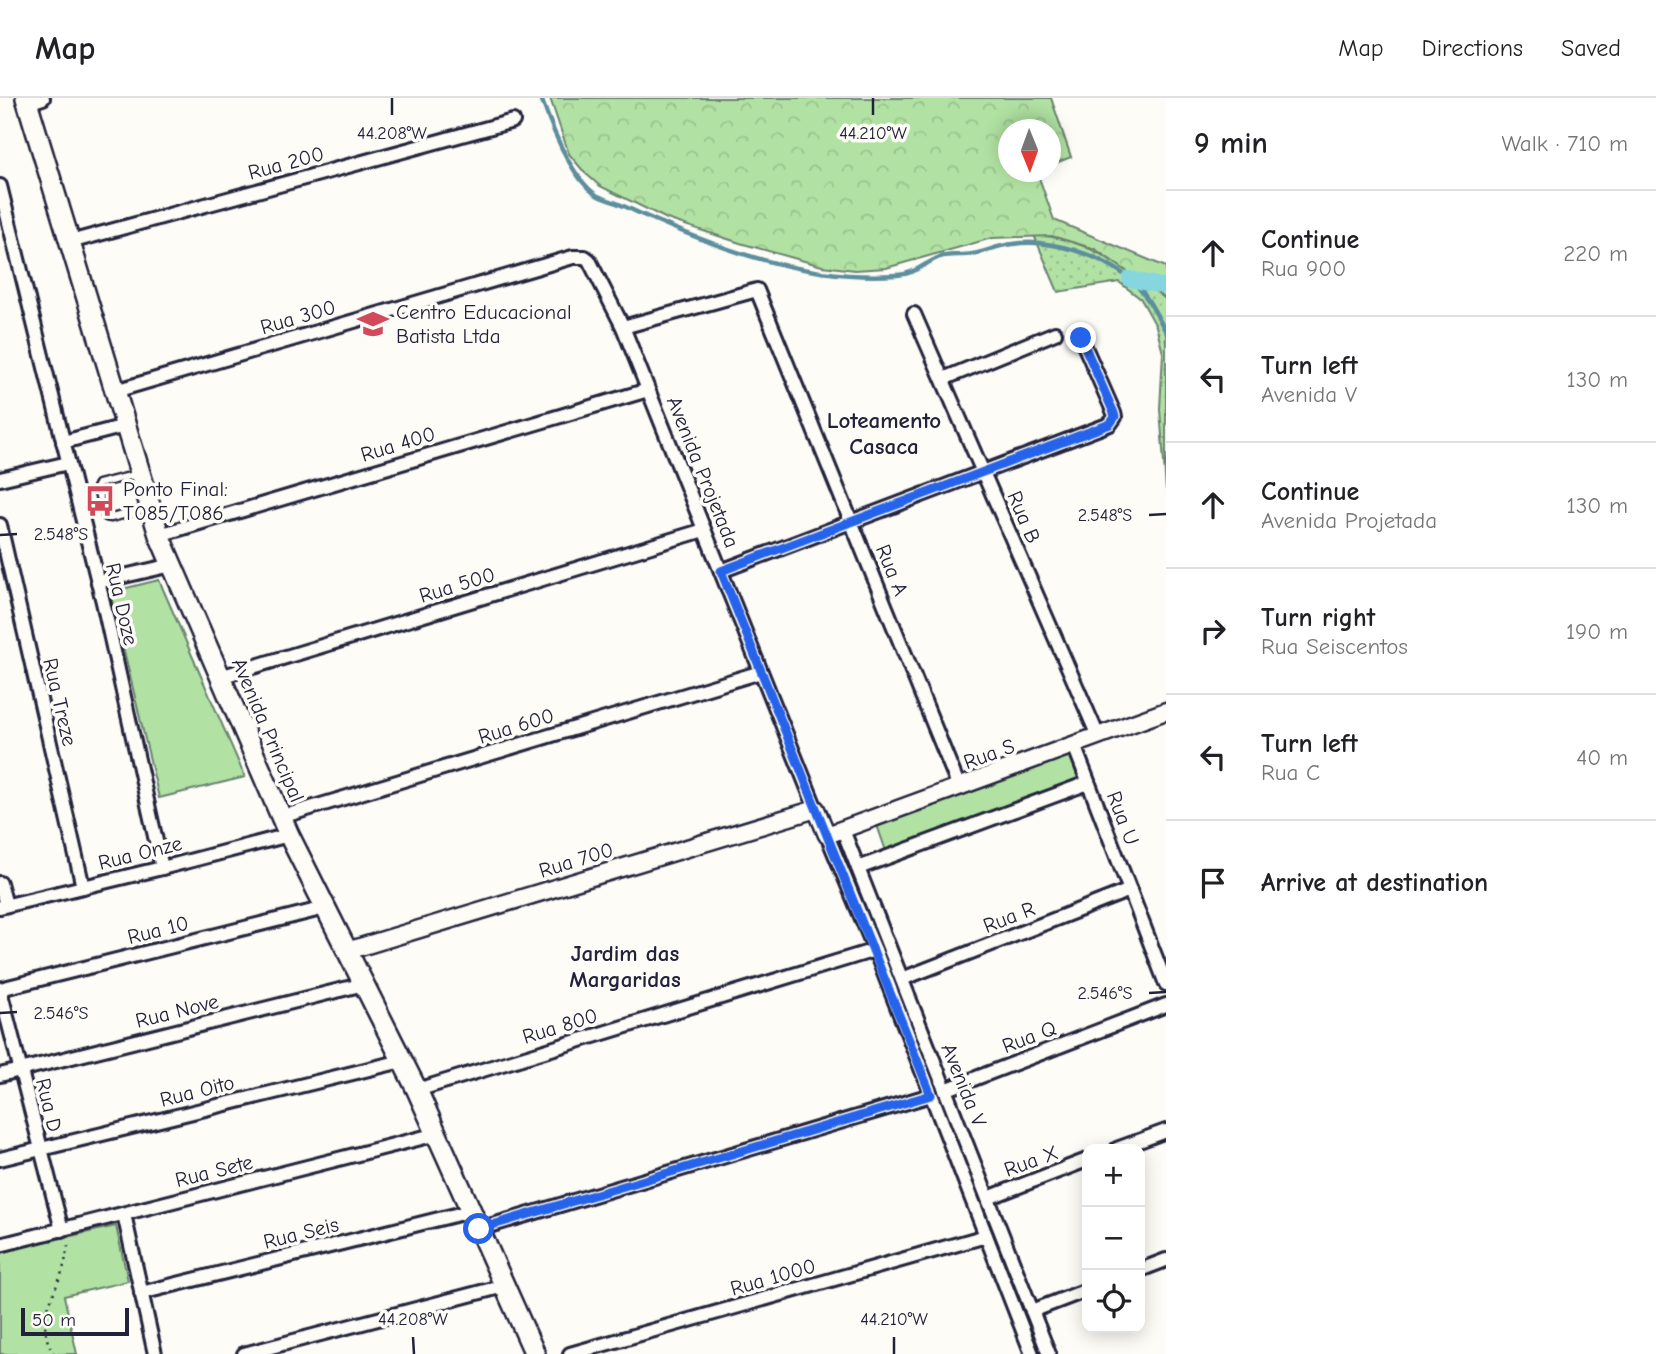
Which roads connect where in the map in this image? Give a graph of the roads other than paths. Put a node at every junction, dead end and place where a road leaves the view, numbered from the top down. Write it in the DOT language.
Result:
graph roads {
  1 [pos="32,100"];
  2 [pos="513,121"];
  3 [pos="0,186"];
  4 [pos="69,242"];
  5 [pos="573,257"];
  6 [pos="914,314"];
  7 [pos="623,327"];
  8 [pos="1055,333"];
  9 [pos="1081,338"];
  10 [pos="943,379"];
  11 [pos="648,390"];
  12 [pos="115,391"];
  13 [pos="125,426"];
  14 [pos="63,442"];
  15 [pos="68,463"];
  16 [pos="984,472"];
  17 [pos="140,474"];
  18 [pos="0,479"];
  19 [pos="150,508"];
  20 [pos="851,522"];
  21 [pos="0,525"];
  22 [pos="704,530"];
  23 [pos="159,535"];
  24 [pos="172,565"];
  25 [pos="721,571"];
  26 [pos="98,582"];
  27 [pos="761,672"];
  28 [pos="220,677"];
  29 [pos="1166,711"];
  30 [pos="1098,736"];
  31 [pos="1074,745"];
  32 [pos="1088,783"];
  33 [pos="959,787"];
  34 [pos="816,809"];
  35 [pos="285,826"];
  36 [pos="843,830"];
  37 [pos="827,835"];
  38 [pos="162,868"];
  39 [pos="858,868"];
  40 [pos="0,883"];
  41 [pos="83,887"];
  42 [pos="1130,890"];
  43 [pos="3,906"];
  44 [pos="326,908"];
  45 [pos="875,950"];
  46 [pos="347,951"];
  47 [pos="902,979"];
  48 [pos="364,984"];
  49 [pos="1166,984"];
  50 [pos="0,989"];
  51 [pos="1166,1005"];
  52 [pos="402,1061"];
  53 [pos="20,1070"];
  54 [pos="0,1075"];
  55 [pos="417,1090"];
  56 [pos="945,1090"];
  57 [pos="931,1095"];
  58 [pos="1166,1131"];
  59 [pos="437,1134"];
  60 [pos="1131,1144"];
  61 [pos="41,1149"];
  62 [pos="0,1159"];
  63 [pos="1082,1162"];
  64 [pos="988,1198"];
  65 [pos="124,1214"];
  66 [pos="475,1220"];
  67 [pos="67,1229"];
  68 [pos="986,1236"];
  69 [pos="0,1245"];
  70 [pos="1166,1260"];
  71 [pos="1145,1268"];
  72 [pos="504,1286"];
  73 [pos="1082,1292"];
  74 [pos="142,1293"];
  75 [pos="1032,1311"];
  76 [pos="155,1354"];
  77 [pos="244,1354"];
  78 [pos="535,1354"];
  79 [pos="570,1354"];
  80 [pos="1032,1354"];
  81 [pos="1049,1354"];
  1 -- 4 [label="main road, Avenida Principal"];
  2 -- 4 [label="street, Rua 200"];
  3 -- 14 [label="street, Rua Doze"];
  4 -- 12 [label="main road, Avenida Principal"];
  5 -- 7 [label="street, Avenida Projetada"];
  5 -- 12 [label="street, Rua 300"];
  6 -- 10 [label="street, Rua B"];
  7 -- 11 [label="street, Avenida Projetada"];
  7 -- 20 [label="street, Rua A"];
  8 -- 10 [label="street"];
  9 -- 16 [label="street"];
  10 -- 16 [label="street, Rua B"];
  11 -- 22 [label="street, Avenida Projetada"];
  11 -- 23 [label="street, Rua 400"];
  12 -- 13 [label="main road, Avenida Principal"];
  13 -- 14 [label="street"];
  13 -- 17 [label="main road, Avenida Principal"];
  14 -- 15 [label="street, Rua Doze"];
  15 -- 18 [label="street"];
  15 -- 26 [label="street, Rua Doze"];
  16 -- 20 [label="street"];
  16 -- 30 [label="street, Rua B"];
  17 -- 19 [label="main road, Avenida Principal"];
  17 -- 19 [label="lane"];
  19 -- 23 [label="main road, Avenida Principal"];
  20 -- 25 [label="street"];
  20 -- 33 [label="street, Rua A"];
  21 -- 41 [label="street, Rua Treze"];
  22 -- 25 [label="street, Avenida Projetada"];
  22 -- 28 [label="street, Rua 500"];
  23 -- 24 [label="main road, Avenida Principal"];
  24 -- 26 [label="street"];
  24 -- 28 [label="main road, Avenida Principal"];
  25 -- 27 [label="street, Avenida Projetada"];
  26 -- 38 [label="street, Rua Doze"];
  27 -- 34 [label="street, Avenida Projetada"];
  27 -- 35 [label="street, Rua 600"];
  28 -- 35 [label="main road, Avenida Principal"];
  29 -- 30 [label="street, Rua S"];
  30 -- 31 [label="street, Rua S"];
  31 -- 32 [label="street, Rua U"];
  31 -- 33 [label="street, Rua S"];
  32 -- 39 [label="street"];
  32 -- 42 [label="street, Rua U"];
  33 -- 36 [label="street, Rua S"];
  34 -- 37 [label="street, Avenida Projetada"];
  34 -- 46 [label="street, Rua 700"];
  35 -- 38 [label="street, Rua Onze"];
  35 -- 44 [label="main road, Avenida Principal"];
  36 -- 37 [label="street, Rua S"];
  36 -- 39 [label="street, Avenida V"];
  37 -- 45 [label="street, Avenida V"];
  38 -- 41 [label="street, Rua Onze"];
  39 -- 47 [label="street, Avenida V"];
  40 -- 43 [label="street"];
  41 -- 43 [label="street, Rua Onze"];
  42 -- 47 [label="street, Rua R"];
  42 -- 49 [label="street, Rua U"];
  44 -- 46 [label="main road, Avenida Principal"];
  44 -- 50 [label="street, Rua 10"];
  45 -- 55 [label="street, Rua 800"];
  45 -- 57 [label="street, Avenida V"];
  46 -- 48 [label="main road, Avenida Principal"];
  47 -- 56 [label="street, Avenida V"];
  48 -- 52 [label="main road, Avenida Principal"];
  48 -- 53 [label="street, Rua Nove"];
  50 -- 53 [label="street, Rua D"];
  51 -- 56 [label="street, Rua Q"];
  52 -- 55 [label="main road, Avenida Principal"];
  52 -- 61 [label="street, Rua Oito"];
  53 -- 54 [label="street, Rua Nove"];
  53 -- 61 [label="street, Rua D"];
  55 -- 59 [label="main road, Avenida Principal"];
  56 -- 64 [label="street, Avenida V"];
  57 -- 66 [label="street, Rua Seis"];
  57 -- 68 [label="street, Avenida V"];
  58 -- 60 [label="street"];
  59 -- 65 [label="street, Rua Sete"];
  59 -- 66 [label="main road, Avenida Principal"];
  61 -- 62 [label="street, Rua Oito"];
  61 -- 67 [label="street, Rua D"];
  63 -- 64 [label="street, Rua X"];
  64 -- 75 [label="street, Avenida V"];
  65 -- 67 [label="street, Rua Sete"];
  65 -- 74 [label="street"];
  66 -- 72 [label="main road, Avenida Principal"];
  66 -- 74 [label="street, Rua Seis"];
  67 -- 69 [label="street, Rua Sete"];
  68 -- 79 [label="street, Rua 1000"];
  68 -- 80 [label="street, Avenida V"];
  70 -- 71 [label="street"];
  72 -- 77 [label="street"];
  72 -- 78 [label="main road, Avenida Principal"];
  73 -- 75 [label="street"];
  74 -- 76 [label="street"];
  75 -- 81 [label="street, Avenida V"];
}
